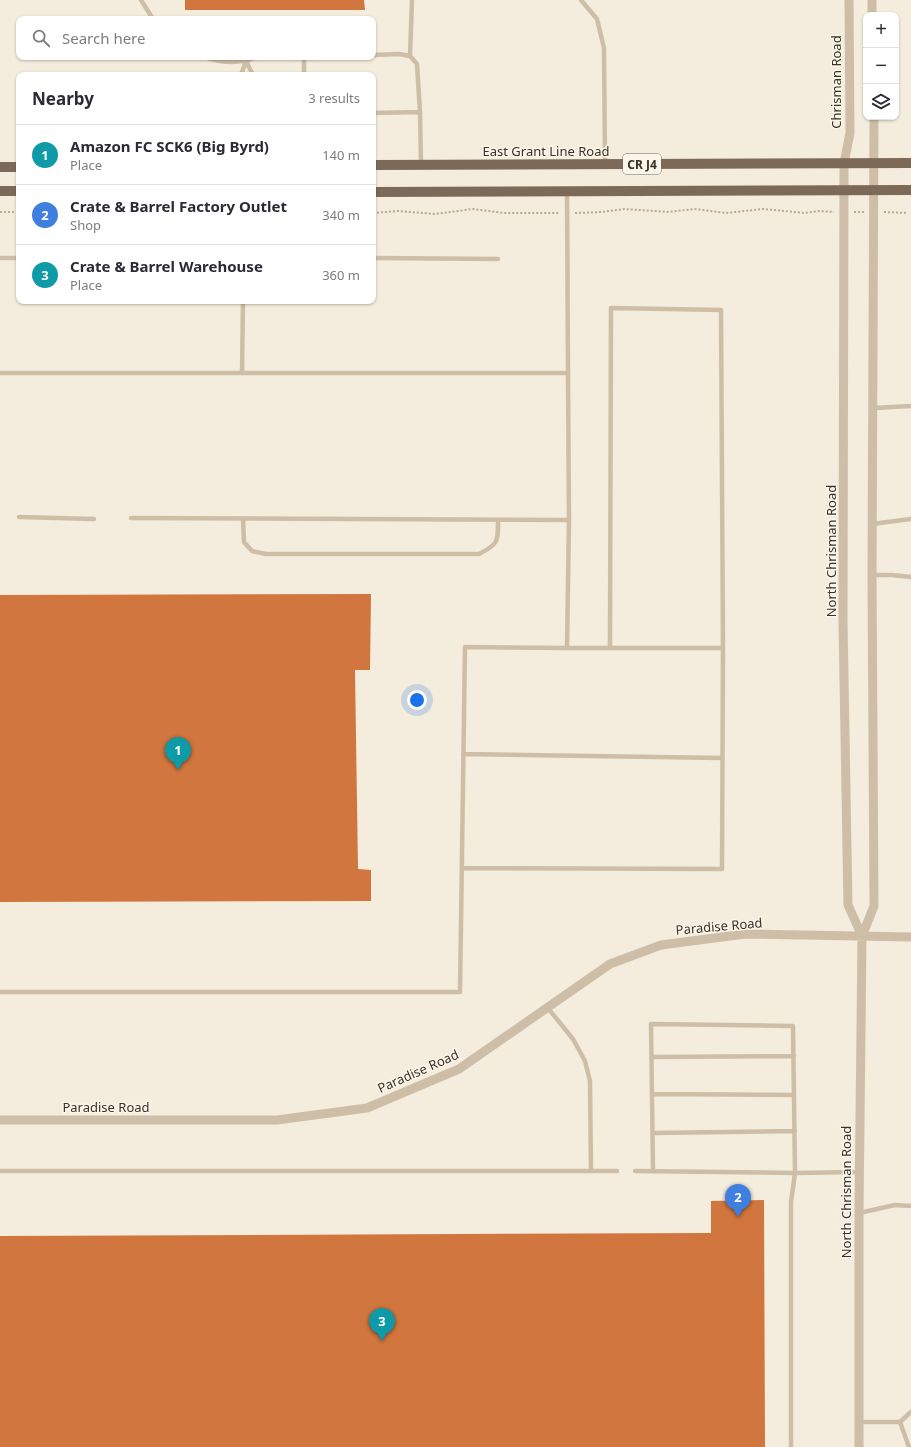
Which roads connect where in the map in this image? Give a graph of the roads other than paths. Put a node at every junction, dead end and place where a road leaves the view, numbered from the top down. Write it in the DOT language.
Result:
graph roads {
  1 [pos="141,0"];
  2 [pos="412,0"];
  3 [pos="581,0"];
  4 [pos="849,0"];
  5 [pos="872,0"];
  6 [pos="872,12"];
  7 [pos="151,16"];
  8 [pos="376,55"];
  9 [pos="410,56"];
  10 [pos="214,60"];
  11 [pos="304,60"];
  12 [pos="246,61"];
  13 [pos="242,72"];
  14 [pos="252,72"];
  15 [pos="304,72"];
  16 [pos="420,112"];
  17 [pos="376,113"];
  18 [pos="874,120"];
  19 [pos="844,163"];
  20 [pos="874,163"];
  21 [pos="911,163"];
  22 [pos="421,164"];
  23 [pos="605,164"];
  24 [pos="376,165"];
  25 [pos="0,167"];
  26 [pos="16,167"];
  27 [pos="911,190"];
  28 [pos="0,191"];
  29 [pos="16,191"];
  30 [pos="844,191"];
  31 [pos="874,191"];
  32 [pos="376,192"];
  33 [pos="567,192"];
  34 [pos="0,258"];
  35 [pos="16,258"];
  36 [pos="376,258"];
  37 [pos="498,258"];
  38 [pos="243,304"];
  39 [pos="0,373"];
  40 [pos="242,373"];
  41 [pos="568,373"];
  42 [pos="911,406"];
  43 [pos="873,408"];
  44 [pos="19,518"];
  45 [pos="131,518"];
  46 [pos="94,519"];
  47 [pos="243,519"];
  48 [pos="911,519"];
  49 [pos="498,520"];
  50 [pos="569,520"];
  51 [pos="872,524"];
  52 [pos="872,575"];
  53 [pos="911,577"];
  54 [pos="567,648"];
  55 [pos="610,648"];
  56 [pos="723,648"];
  57 [pos="463,754"];
  58 [pos="722,758"];
  59 [pos="462,868"];
  60 [pos="862,936"];
  61 [pos="911,937"];
  62 [pos="0,992"];
  63 [pos="547,1007"];
  64 [pos="794,1056"];
  65 [pos="652,1057"];
  66 [pos="652,1094"];
  67 [pos="794,1095"];
  68 [pos="0,1120"];
  69 [pos="795,1131"];
  70 [pos="653,1133"];
  71 [pos="0,1171"];
  72 [pos="591,1171"];
  73 [pos="617,1171"];
  74 [pos="634,1171"];
  75 [pos="653,1171"];
  76 [pos="859,1172"];
  77 [pos="795,1173"];
  78 [pos="911,1206"];
  79 [pos="859,1213"];
  80 [pos="911,1412"];
  81 [pos="859,1422"];
  82 [pos="900,1422"];
  83 [pos="792,1447"];
  84 [pos="859,1447"];
  85 [pos="909,1447"];
  1 -- 7 [label="lane"];
  2 -- 9 [label="lane"];
  3 -- 23 [label="lane"];
  4 -- 19 [label="street, Chrisman Road"];
  5 -- 6 [label="street"];
  8 -- 9 [label="lane"];
  9 -- 16 [label="lane"];
  10 -- 12 [label="lane"];
  11 -- 15 [label="lane"];
  12 -- 13 [label="lane"];
  12 -- 14 [label="lane"];
  16 -- 17 [label="lane"];
  16 -- 22 [label="lane"];
  18 -- 20 [label="street"];
  19 -- 20 [label="main road, East Grant Line Road / CR J4"];
  19 -- 23 [label="main road, East Grant Line Road / CR J4"];
  19 -- 30 [label="street, North Chrisman Road"];
  20 -- 21 [label="main road, East Grant Line Road / CR J4"];
  20 -- 31 [label="street, North Chrisman Road"];
  22 -- 23 [label="main road, East Grant Line Road / CR J4"];
  22 -- 24 [label="main road, East Grant Line Road / CR J4"];
  25 -- 26 [label="main road"];
  27 -- 31 [label="main road, CR J4"];
  28 -- 29 [label="main road"];
  30 -- 31 [label="main road, CR J4"];
  30 -- 33 [label="main road, CR J4"];
  30 -- 60 [label="street, North Chrisman Road"];
  31 -- 43 [label="street, North Chrisman Road"];
  32 -- 33 [label="main road, CR J4"];
  33 -- 41 [label="lane"];
  34 -- 35 [label="lane"];
  36 -- 37 [label="lane"];
  38 -- 40 [label="lane"];
  39 -- 40 [label="lane"];
  40 -- 41 [label="lane"];
  41 -- 50 [label="lane"];
  42 -- 43 [label="lane"];
  43 -- 51 [label="street, North Chrisman Road"];
  44 -- 46 [label="lane"];
  45 -- 47 [label="lane"];
  47 -- 49 [label="lane"];
  47 -- 49 [label="lane"];
  48 -- 51 [label="lane"];
  49 -- 50 [label="lane"];
  50 -- 54 [label="lane"];
  51 -- 52 [label="street, North Chrisman Road"];
  52 -- 53 [label="lane"];
  52 -- 60 [label="street, North Chrisman Road"];
  54 -- 55 [label="lane"];
  54 -- 57 [label="lane"];
  55 -- 56 [label="lane"];
  55 -- 56 [label="lane"];
  56 -- 58 [label="lane"];
  57 -- 58 [label="lane"];
  57 -- 59 [label="lane"];
  58 -- 59 [label="lane"];
  59 -- 62 [label="lane"];
  60 -- 61 [label="street, Paradise Road"];
  60 -- 63 [label="street, Paradise Road"];
  60 -- 76 [label="street, North Chrisman Road"];
  63 -- 68 [label="street, Paradise Road"];
  63 -- 72 [label="lane"];
  64 -- 65 [label="lane"];
  64 -- 65 [label="lane"];
  64 -- 67 [label="lane"];
  65 -- 66 [label="lane"];
  66 -- 67 [label="lane"];
  66 -- 70 [label="lane"];
  67 -- 69 [label="lane"];
  69 -- 70 [label="lane"];
  69 -- 77 [label="lane"];
  70 -- 75 [label="lane"];
  71 -- 72 [label="lane"];
  72 -- 73 [label="lane"];
  74 -- 75 [label="lane"];
  75 -- 77 [label="lane"];
  76 -- 77 [label="lane"];
  76 -- 79 [label="street, North Chrisman Road"];
  77 -- 83 [label="lane"];
  78 -- 79 [label="lane"];
  79 -- 81 [label="street, North Chrisman Road"];
  80 -- 82 [label="lane"];
  81 -- 82 [label="lane"];
  81 -- 84 [label="street, North Chrisman Road"];
  82 -- 85 [label="lane"];
}
